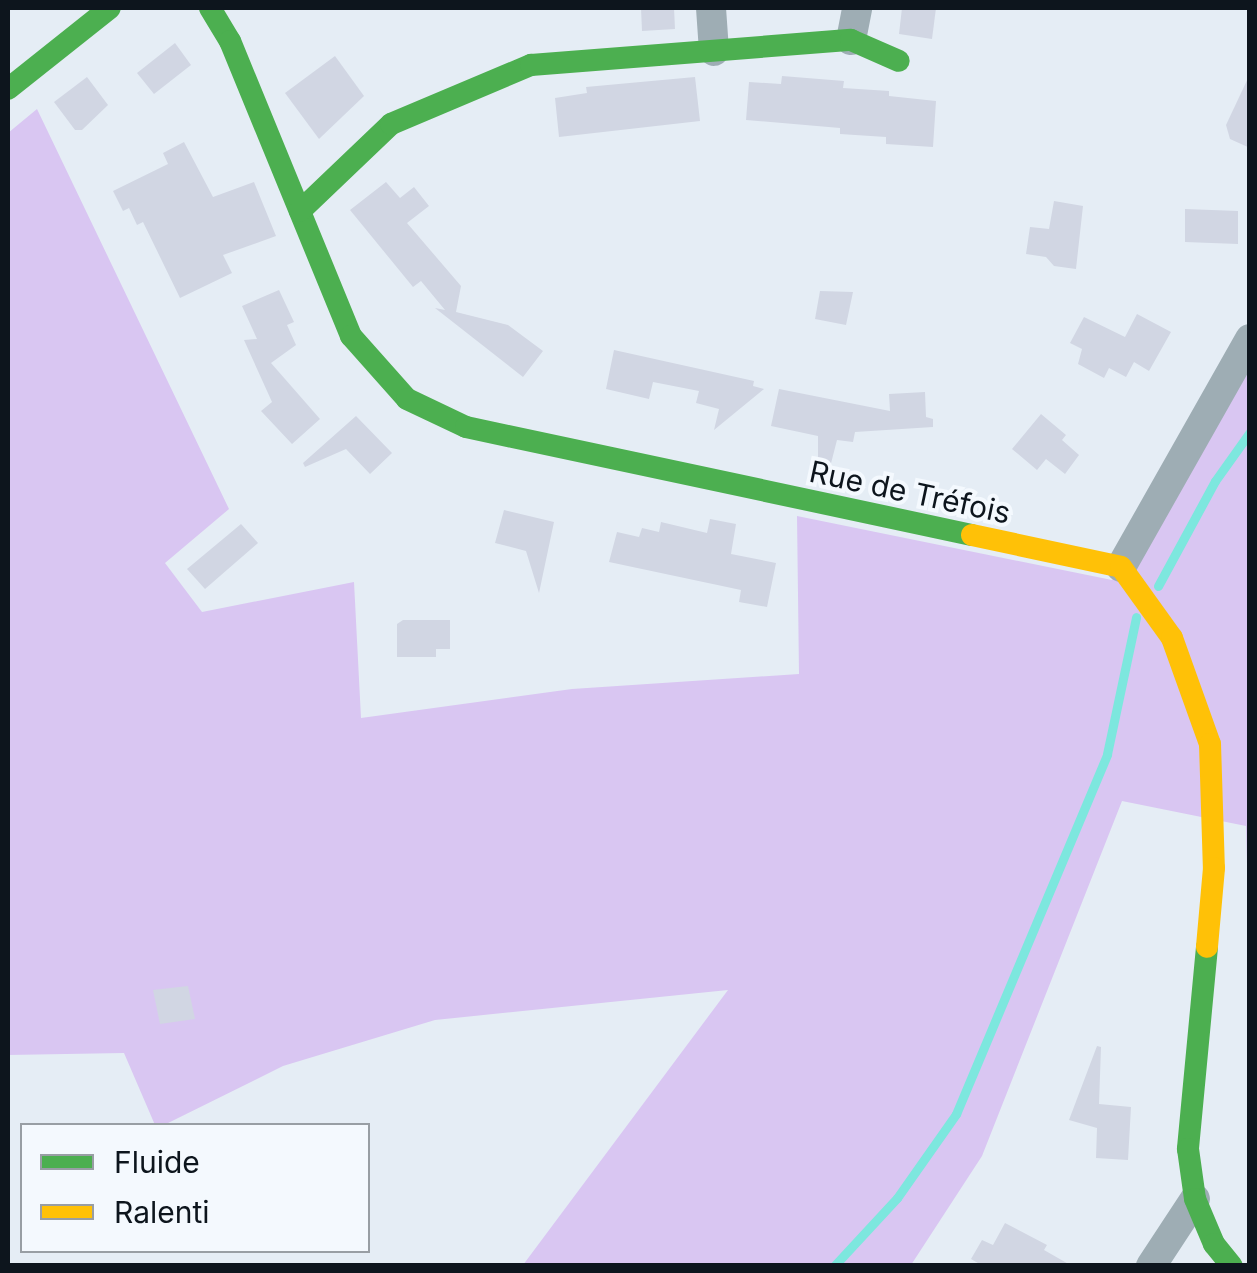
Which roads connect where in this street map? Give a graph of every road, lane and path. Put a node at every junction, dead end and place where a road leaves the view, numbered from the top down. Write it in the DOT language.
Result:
graph roads {
  1 [pos="110,8"];
  2 [pos="210,8"];
  3 [pos="712,8"];
  4 [pos="857,8"];
  5 [pos="851,40"];
  6 [pos="714,51"];
  7 [pos="899,61"];
  8 [pos="8,88"];
  9 [pos="300,211"];
  10 [pos="1250,339"];
  11 [pos="1121,568"];
  12 [pos="1195,1199"];
  13 [pos="1151,1266"];
  14 [pos="1232,1266"];
  1 -- 8 [label="street"];
  2 -- 9 [label="street, Rue de Tréfois"];
  3 -- 6 [label="street"];
  4 -- 5 [label="street"];
  5 -- 6 [label="street"];
  5 -- 7 [label="street"];
  6 -- 9 [label="street"];
  9 -- 11 [label="street, Rue de Tréfois"];
  10 -- 11 [label="street"];
  11 -- 12 [label="street"];
  12 -- 13 [label="street"];
  12 -- 14 [label="street"];
}
